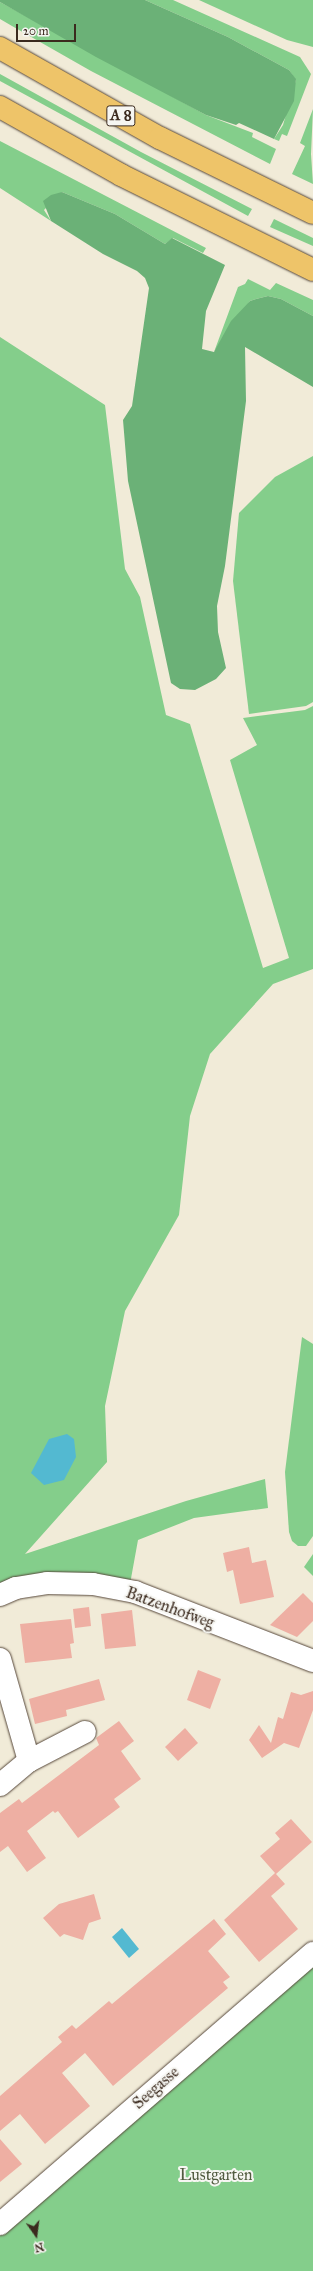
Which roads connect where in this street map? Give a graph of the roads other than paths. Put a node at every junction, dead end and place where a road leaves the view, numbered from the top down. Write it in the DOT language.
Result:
graph roads {
  1 [pos="0,48"];
  2 [pos="0,107"];
  3 [pos="313,213"];
  4 [pos="313,270"];
  5 [pos="0,1595"];
  6 [pos="0,1659"];
  7 [pos="313,1661"];
  8 [pos="85,1732"];
  9 [pos="29,1761"];
  10 [pos="0,1784"];
  11 [pos="313,1953"];
  12 [pos="0,2224"];
  1 -- 3 [label="highway, A 8"];
  2 -- 4 [label="highway"];
  5 -- 7 [label="street, Batzenhofweg"];
  6 -- 9 [label="street"];
  8 -- 9 [label="street"];
  9 -- 10 [label="street"];
  11 -- 12 [label="street, Seegasse"];
}
